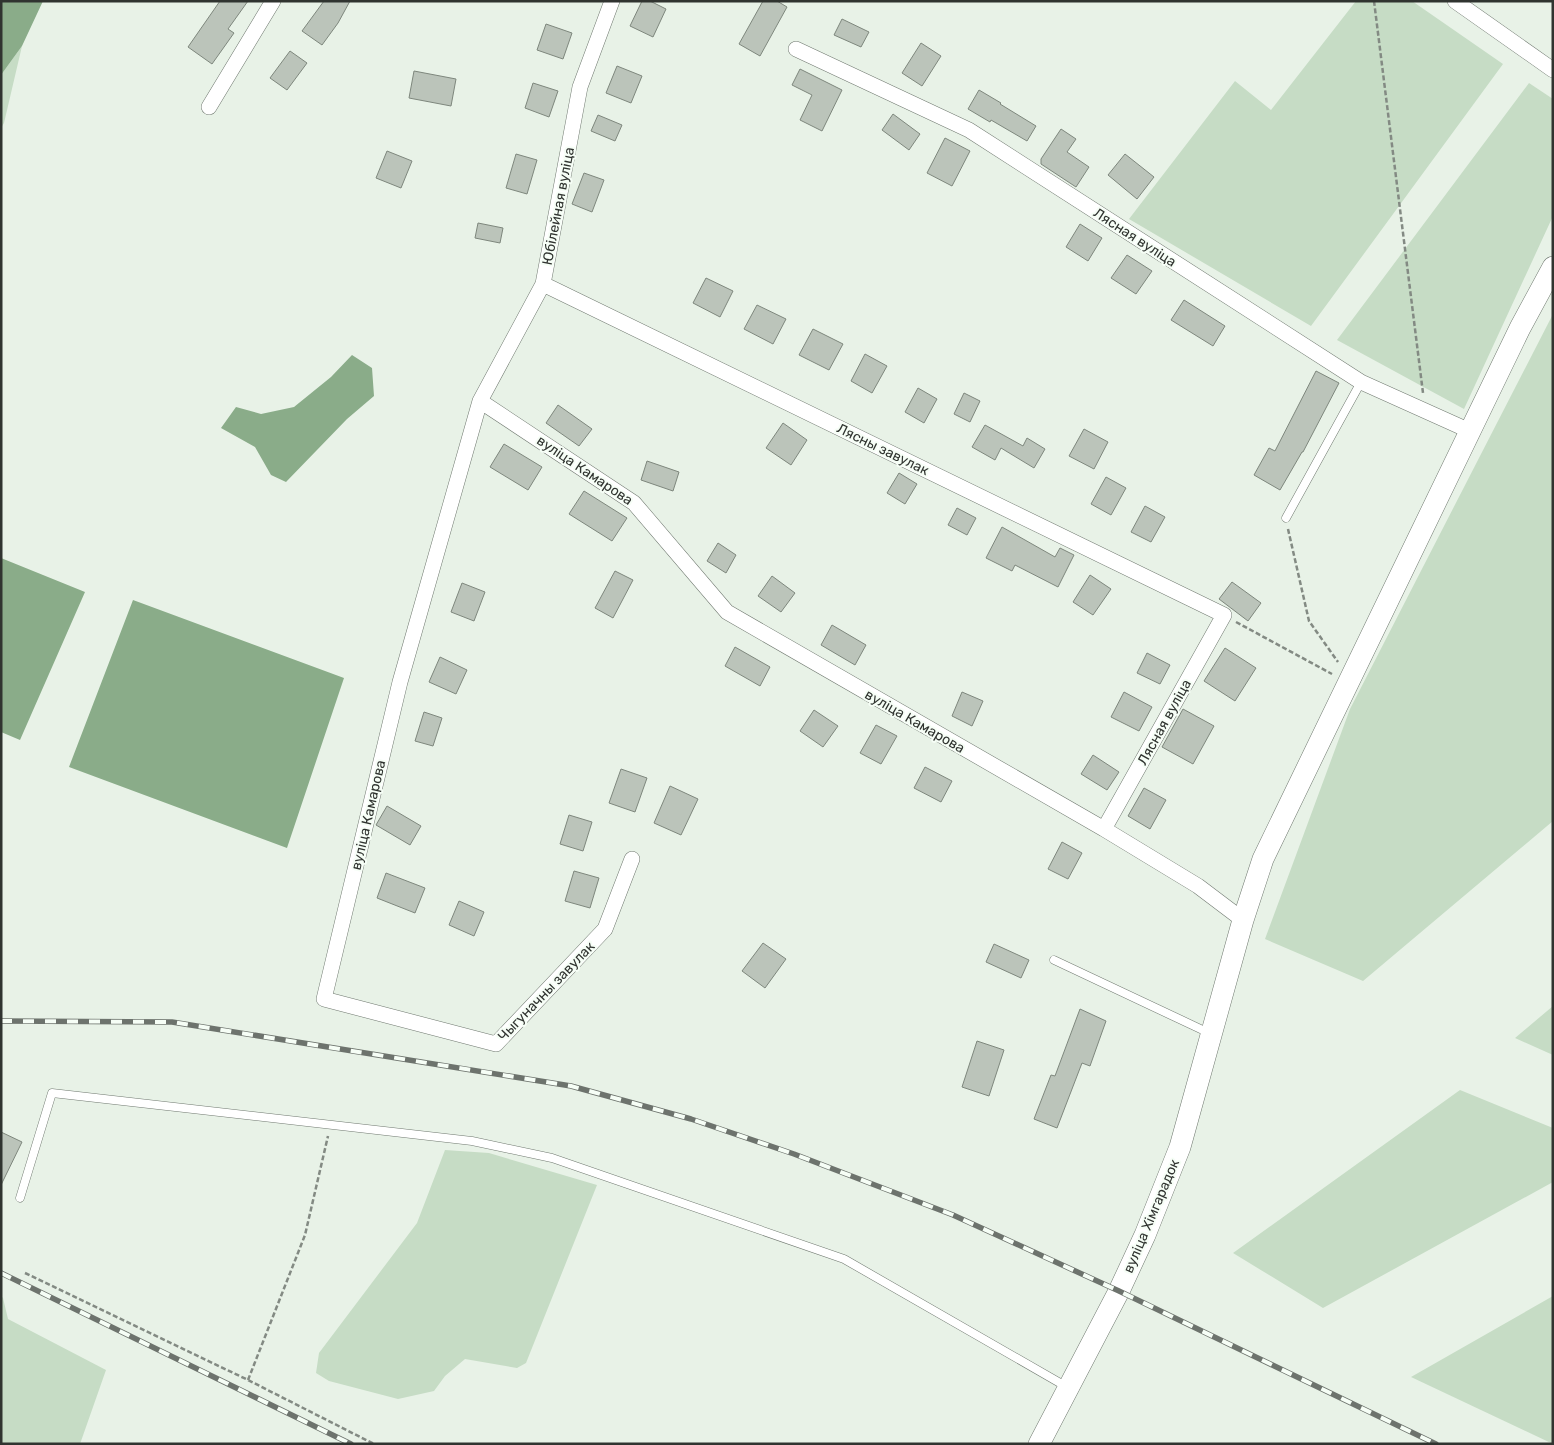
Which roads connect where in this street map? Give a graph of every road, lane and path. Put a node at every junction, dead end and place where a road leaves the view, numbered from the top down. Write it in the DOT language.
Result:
graph roads {
  1 [pos="273,1"];
  2 [pos="612,1"];
  3 [pos="1374,1"];
  4 [pos="1455,1"];
  5 [pos="796,49"];
  6 [pos="1553,70"];
  7 [pos="209,107"];
  8 [pos="1553,267"];
  9 [pos="543,284"];
  10 [pos="1361,382"];
  11 [pos="480,401"];
  12 [pos="1424,410"];
  13 [pos="1470,431"];
  14 [pos="1286,518"];
  15 [pos="1224,615"];
  16 [pos="1341,667"];
  17 [pos="1337,677"];
  18 [pos="1104,829"];
  19 [pos="632,858"];
  20 [pos="1242,920"];
  21 [pos="1054,960"];
  22 [pos="324,999"];
  23 [pos="1211,1034"];
  24 [pos="331,1125"];
  25 [pos="20,1198"];
  26 [pos="25,1273"];
  27 [pos="248,1380"];
  28 [pos="1067,1387"];
  29 [pos="374,1444"];
  30 [pos="1039,1444"];
  1 -- 7 [label="street"];
  2 -- 9 [label="street, Юбілейная вуліца"];
  3 -- 12 [label="path"];
  4 -- 6 [label="street"];
  5 -- 10 [label="street, Лясная вуліца"];
  8 -- 13 [label="main road, вуліца Хімгарадок"];
  9 -- 11 [label="street, Юбілейная вуліца"];
  9 -- 15 [label="street, Лясны завулак"];
  10 -- 12 [label="street, Лясная вуліца"];
  10 -- 14 [label="lane"];
  11 -- 18 [label="street, вуліца Камарова"];
  11 -- 22 [label="street, вуліца Камарова"];
  12 -- 13 [label="street, Лясная вуліца"];
  13 -- 20 [label="main road, вуліца Хімгарадок"];
  14 -- 16 [label="path"];
  15 -- 17 [label="path"];
  15 -- 18 [label="street, Лясная вуліца"];
  18 -- 20 [label="street, вуліца Камарова"];
  19 -- 22 [label="street, Чыгуначны завулак"];
  20 -- 23 [label="main road, вуліца Хімгарадок"];
  21 -- 23 [label="lane"];
  23 -- 28 [label="main road, вуліца Хімгарадок"];
  24 -- 25 [label="lane"];
  24 -- 27 [label="path"];
  24 -- 28 [label="lane"];
  26 -- 27 [label="path"];
  27 -- 29 [label="path"];
  28 -- 30 [label="main road, вуліца Хімгарадок"];
}
